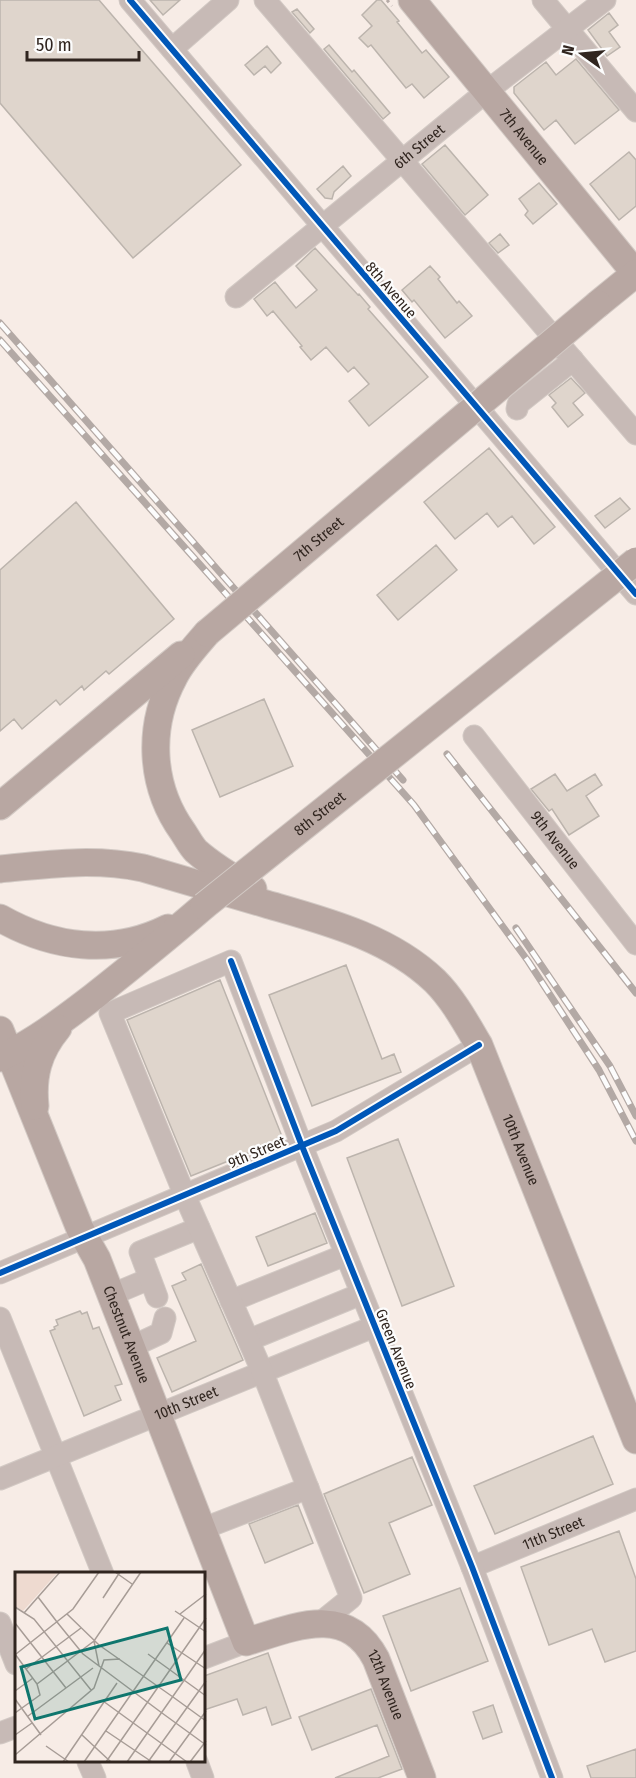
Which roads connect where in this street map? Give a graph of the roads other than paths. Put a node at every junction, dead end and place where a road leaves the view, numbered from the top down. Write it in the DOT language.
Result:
graph roads {
  1 [pos="130,0"];
  2 [pos="228,0"];
  3 [pos="265,0"];
  4 [pos="412,0"];
  5 [pos="543,0"];
  6 [pos="605,0"];
  7 [pos="567,30"];
  8 [pos="172,49"];
  9 [pos="487,91"];
  10 [pos="636,111"];
  11 [pos="403,160"];
  12 [pos="321,226"];
  13 [pos="636,273"];
  14 [pos="236,297"];
  15 [pos="573,360"];
  16 [pos="517,409"];
  17 [pos="636,434"];
  18 [pos="636,561"];
  19 [pos="636,594"];
  20 [pos="207,633"];
  21 [pos="474,736"];
  22 [pos="43,769"];
  23 [pos="0,798"];
  24 [pos="0,806"];
  25 [pos="0,869"];
  26 [pos="204,906"];
  27 [pos="0,918"];
  28 [pos="328,922"];
  29 [pos="636,943"];
  30 [pos="66,1017"];
  31 [pos="478,1045"];
  32 [pos="3,1047"];
  33 [pos="38,1125"];
  34 [pos="302,1146"];
  35 [pos="185,1196"];
  36 [pos="199,1228"];
  37 [pos="84,1239"];
  38 [pos="345,1255"];
  39 [pos="0,1273"];
  40 [pos="361,1294"];
  41 [pos="111,1295"];
  42 [pos="231,1301"];
  43 [pos="0,1318"];
  44 [pos="165,1318"];
  45 [pos="373,1326"];
  46 [pos="249,1340"];
  47 [pos="131,1347"];
  48 [pos="262,1371"];
  49 [pos="157,1414"];
  50 [pos="636,1440"];
  51 [pos="56,1456"];
  52 [pos="0,1479"];
  53 [pos="308,1488"];
  54 [pos="636,1499"];
  55 [pos="202,1529"];
  56 [pos="472,1567"];
  57 [pos="102,1572"];
  58 [pos="0,1623"];
  59 [pos="320,1623"];
  60 [pos="246,1642"];
  61 [pos="206,1657"];
  62 [pos="15,1661"];
  63 [pos="15,1727"];
  64 [pos="0,1733"];
  65 [pos="89,1763"];
  66 [pos="198,1763"];
  67 [pos="94,1778"];
  68 [pos="203,1778"];
  69 [pos="423,1778"];
  70 [pos="552,1778"];
  1 -- 8 [label="street, 8th Avenue"];
  2 -- 8 [label="street"];
  3 -- 11 [label="street"];
  4 -- 9 [label="main road, 7th Avenue"];
  5 -- 7 [label="street"];
  6 -- 7 [label="street, 6th Street"];
  7 -- 9 [label="street, 6th Street"];
  7 -- 10 [label="street"];
  8 -- 12 [label="street, 8th Avenue"];
  9 -- 11 [label="street, 6th Street"];
  9 -- 13 [label="main road, 7th Avenue"];
  11 -- 12 [label="street, 6th Street"];
  11 -- 15 [label="street"];
  12 -- 14 [label="street, 6th Street"];
  12 -- 19 [label="street, 8th Avenue"];
  13 -- 20 [label="main road, 7th Street, bridge"];
  15 -- 16 [label="street"];
  15 -- 17 [label="street"];
  18 -- 26 [label="main road, 8th Street, bridge"];
  20 -- 22 [label="main road, 7th Street"];
  20 -- 28 [label="main road"];
  21 -- 29 [label="street, 9th Avenue"];
  22 -- 23 [label="main road"];
  22 -- 24 [label="main road, 7th Street"];
  25 -- 28 [label="main road"];
  26 -- 27 [label="main road"];
  26 -- 30 [label="main road, 8th Street"];
  28 -- 31 [label="main road, 10th Avenue"];
  30 -- 32 [label="main road, 8th Street"];
  30 -- 33 [label="main road"];
  31 -- 34 [label="street, 9th Street"];
  31 -- 50 [label="main road, 10th Avenue"];
  32 -- 33 [label="main road, Chestnut Avenue"];
  33 -- 37 [label="main road, Chestnut Avenue"];
  34 -- 35 [label="street, 9th Street"];
  34 -- 35 [label="street, Green Avenue"];
  34 -- 38 [label="street, Green Avenue"];
  35 -- 36 [label="street"];
  35 -- 37 [label="street, 9th Street"];
  36 -- 41 [label="street"];
  36 -- 42 [label="street"];
  37 -- 39 [label="street, 9th Street"];
  37 -- 41 [label="main road, Chestnut Avenue"];
  38 -- 40 [label="street, Green Avenue"];
  38 -- 42 [label="street"];
  40 -- 45 [label="street, Green Avenue"];
  40 -- 46 [label="street"];
  41 -- 47 [label="main road, Chestnut Avenue"];
  42 -- 46 [label="street"];
  43 -- 51 [label="street"];
  44 -- 47 [label="street"];
  45 -- 48 [label="street, 10th Street"];
  45 -- 56 [label="street, Green Avenue"];
  46 -- 48 [label="street"];
  47 -- 49 [label="main road, Chestnut Avenue"];
  48 -- 49 [label="street, 10th Street"];
  48 -- 53 [label="street"];
  49 -- 51 [label="street, 10th Street"];
  49 -- 55 [label="main road, Chestnut Avenue"];
  51 -- 52 [label="street, 10th Street"];
  51 -- 57 [label="street"];
  53 -- 55 [label="street"];
  53 -- 59 [label="street"];
  54 -- 56 [label="street, 11th Street"];
  55 -- 60 [label="main road, Chestnut Avenue"];
  56 -- 70 [label="street, Green Avenue"];
  58 -- 62 [label="street"];
  59 -- 60 [label="main road"];
  59 -- 69 [label="main road, 12th Avenue"];
  60 -- 61 [label="street"];
  63 -- 64 [label="street"];
  65 -- 67 [label="street"];
  66 -- 68 [label="street"];
}
